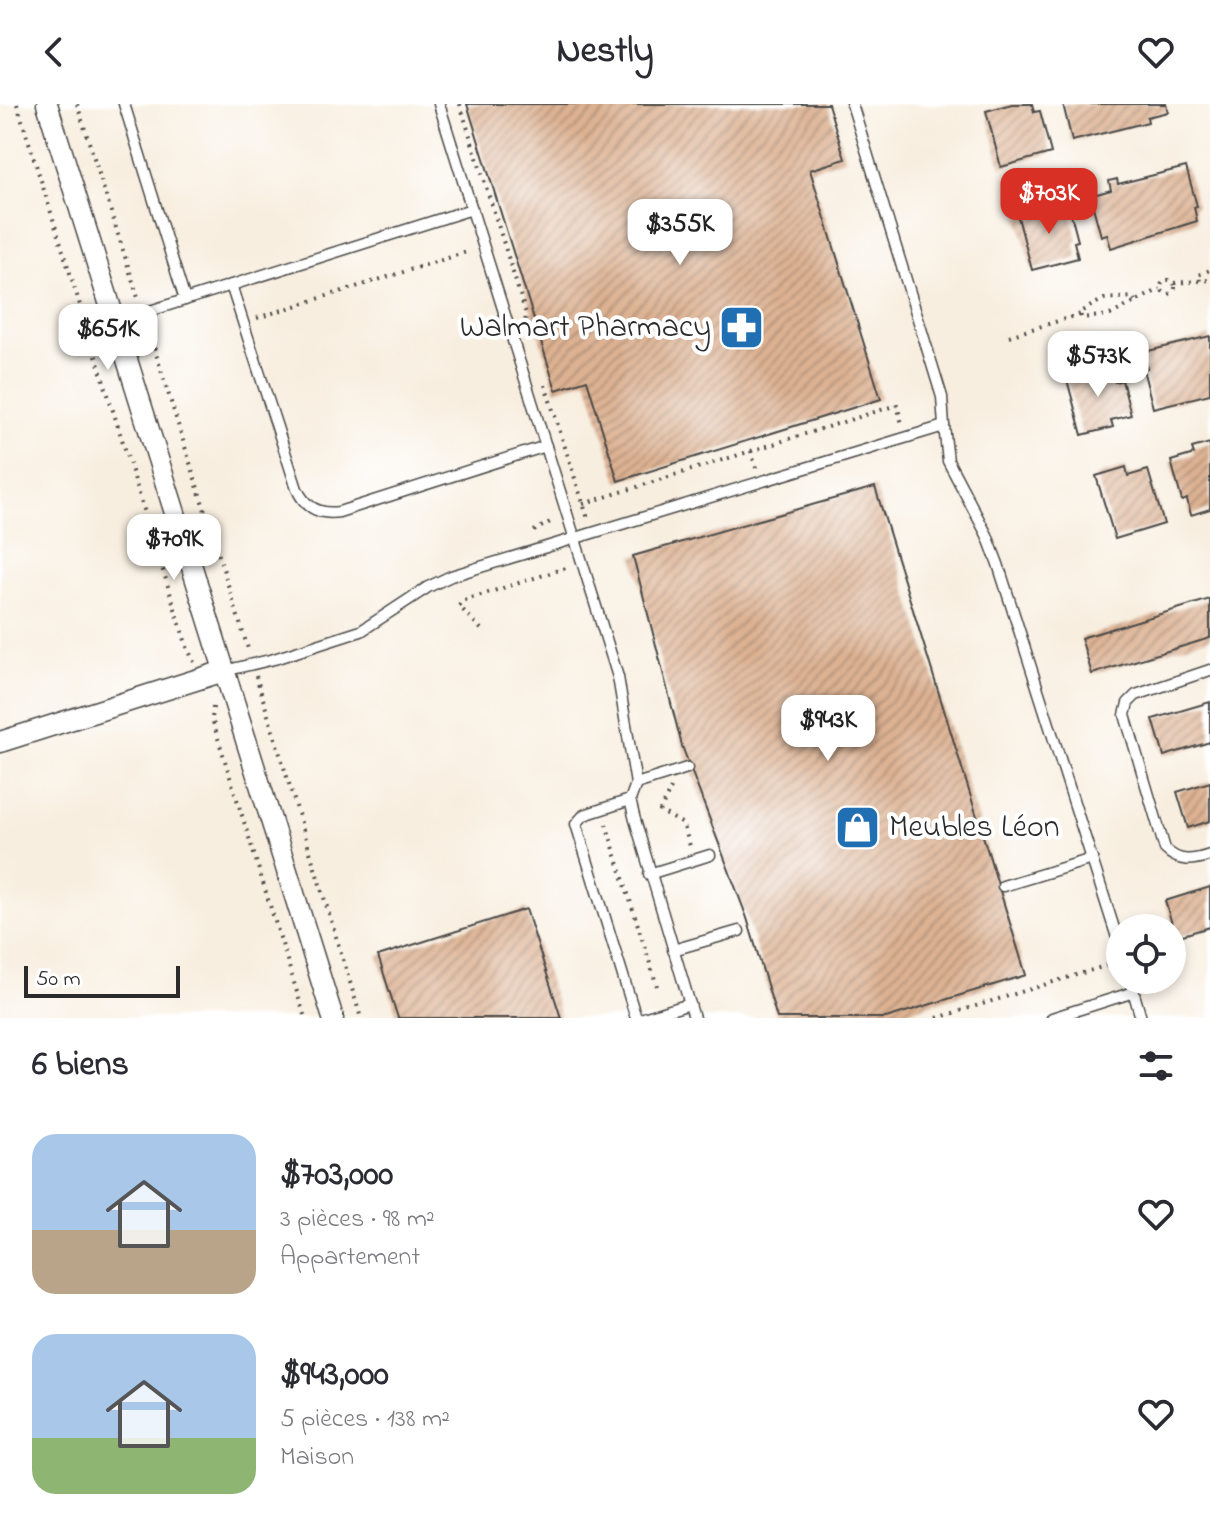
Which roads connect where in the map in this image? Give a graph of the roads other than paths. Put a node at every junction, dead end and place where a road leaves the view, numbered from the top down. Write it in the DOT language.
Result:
graph roads {
  1 [pos="47,104"];
  2 [pos="124,104"];
  3 [pos="439,104"];
  4 [pos="852,104"];
  5 [pos="472,209"];
  6 [pos="231,285"];
  7 [pos="185,300"];
  8 [pos="115,322"];
  9 [pos="944,426"];
  10 [pos="546,446"];
  11 [pos="576,540"];
  12 [pos="1210,670"];
  13 [pos="224,671"];
  14 [pos="0,742"];
  15 [pos="687,768"];
  16 [pos="636,784"];
  17 [pos="630,800"];
  18 [pos="710,855"];
  19 [pos="1210,855"];
  20 [pos="1092,859"];
  21 [pos="649,874"];
  22 [pos="1003,886"];
  23 [pos="1110,914"];
  24 [pos="739,931"];
  25 [pos="673,950"];
  26 [pos="1128,994"];
  27 [pos="1135,994"];
  28 [pos="690,1004"];
  29 [pos="333,1018"];
  30 [pos="636,1018"];
  31 [pos="643,1018"];
  32 [pos="694,1018"];
  33 [pos="1052,1018"];
  34 [pos="1141,1018"];
  1 -- 8 [label="street"];
  2 -- 7 [label="lane"];
  3 -- 5 [label="lane"];
  4 -- 9 [label="lane"];
  5 -- 6 [label="lane"];
  5 -- 10 [label="lane"];
  6 -- 7 [label="lane"];
  6 -- 10 [label="lane"];
  7 -- 8 [label="lane"];
  8 -- 13 [label="street"];
  9 -- 11 [label="lane"];
  9 -- 20 [label="lane"];
  10 -- 11 [label="lane"];
  11 -- 13 [label="lane"];
  11 -- 16 [label="lane"];
  12 -- 19 [label="lane"];
  13 -- 14 [label="street"];
  13 -- 29 [label="street"];
  15 -- 16 [label="lane"];
  16 -- 17 [label="lane"];
  17 -- 21 [label="lane"];
  17 -- 30 [label="lane"];
  18 -- 21 [label="lane"];
  20 -- 22 [label="lane"];
  20 -- 23 [label="lane"];
  21 -- 25 [label="lane"];
  24 -- 25 [label="lane"];
  25 -- 28 [label="lane"];
  26 -- 33 [label="lane"];
  27 -- 34 [label="lane"];
  28 -- 31 [label="lane"];
  28 -- 32 [label="lane"];
}
